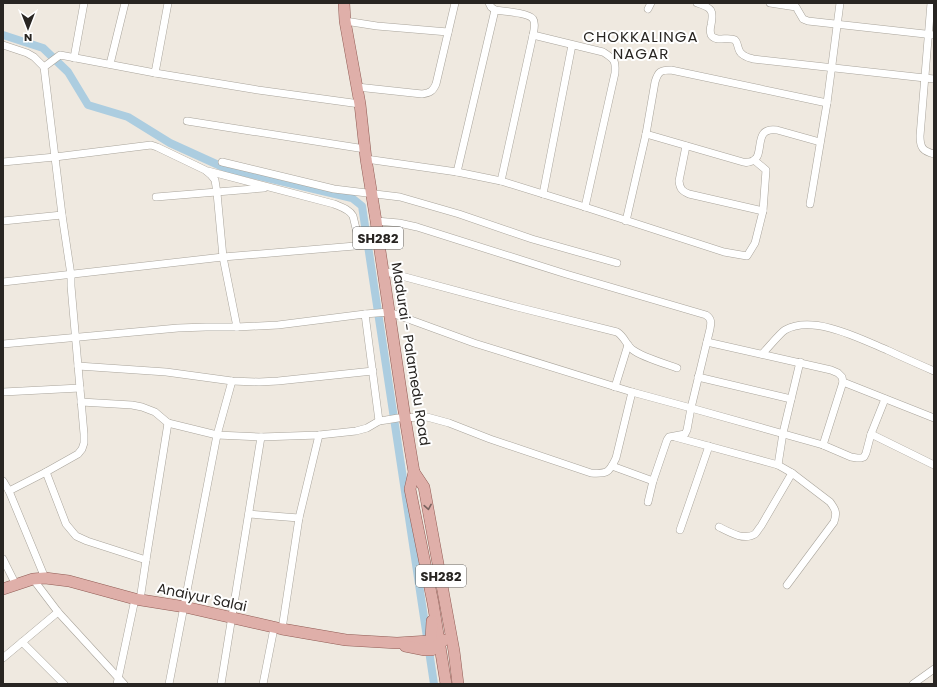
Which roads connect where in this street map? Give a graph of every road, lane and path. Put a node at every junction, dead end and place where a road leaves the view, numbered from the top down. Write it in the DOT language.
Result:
graph roads {
  1 [pos="84,3"];
  2 [pos="125,3"];
  3 [pos="168,3"];
  4 [pos="344,3"];
  5 [pos="455,3"];
  6 [pos="489,3"];
  7 [pos="697,3"];
  8 [pos="770,3"];
  9 [pos="840,3"];
  10 [pos="931,3"];
  11 [pos="496,10"];
  12 [pos="345,21"];
  13 [pos="837,25"];
  14 [pos="448,32"];
  15 [pos="533,34"];
  16 [pos="931,34"];
  17 [pos="3,45"];
  18 [pos="572,45"];
  19 [pos="74,58"];
  20 [pos="110,64"];
  21 [pos="45,66"];
  22 [pos="831,68"];
  23 [pos="155,73"];
  24 [pos="924,78"];
  25 [pos="934,79"];
  26 [pos="357,87"];
  27 [pos="827,103"];
  28 [pos="360,104"];
  29 [pos="187,121"];
  30 [pos="646,134"];
  31 [pos="820,142"];
  32 [pos="686,146"];
  33 [pos="366,154"];
  34 [pos="934,154"];
  35 [pos="55,157"];
  36 [pos="754,160"];
  37 [pos="3,162"];
  38 [pos="222,162"];
  39 [pos="205,170"];
  40 [pos="457,172"];
  41 [pos="501,181"];
  42 [pos="271,187"];
  43 [pos="217,193"];
  44 [pos="372,194"];
  45 [pos="543,194"];
  46 [pos="156,197"];
  47 [pos="810,204"];
  48 [pos="584,207"];
  49 [pos="763,211"];
  50 [pos="62,215"];
  51 [pos="376,220"];
  52 [pos="3,221"];
  53 [pos="626,221"];
  54 [pos="378,244"];
  55 [pos="360,245"];
  56 [pos="223,257"];
  57 [pos="617,263"];
  58 [pos="383,271"];
  59 [pos="71,275"];
  60 [pos="3,282"];
  61 [pos="388,312"];
  62 [pos="365,314"];
  63 [pos="237,327"];
  64 [pos="75,337"];
  65 [pos="707,342"];
  66 [pos="3,344"];
  67 [pos="628,345"];
  68 [pos="762,354"];
  69 [pos="800,362"];
  70 [pos="78,366"];
  71 [pos="677,368"];
  72 [pos="373,371"];
  73 [pos="934,371"];
  74 [pos="698,377"];
  75 [pos="232,381"];
  76 [pos="843,382"];
  77 [pos="615,387"];
  78 [pos="80,388"];
  79 [pos="3,392"];
  80 [pos="632,392"];
  81 [pos="791,399"];
  82 [pos="885,399"];
  83 [pos="81,402"];
  84 [pos="691,408"];
  85 [pos="402,418"];
  86 [pos="934,418"];
  87 [pos="383,420"];
  88 [pos="168,423"];
  89 [pos="783,433"];
  90 [pos="871,434"];
  91 [pos="218,435"];
  92 [pos="319,435"];
  93 [pos="673,436"];
  94 [pos="260,437"];
  95 [pos="823,445"];
  96 [pos="709,446"];
  97 [pos="778,465"];
  98 [pos="934,465"];
  99 [pos="612,466"];
  100 [pos="46,472"];
  101 [pos="414,472"];
  102 [pos="792,473"];
  103 [pos="3,481"];
  104 [pos="653,481"];
  105 [pos="8,491"];
  106 [pos="648,502"];
  107 [pos="249,514"];
  108 [pos="299,518"];
  109 [pos="719,527"];
  110 [pos="680,530"];
  111 [pos="3,559"];
  112 [pos="146,560"];
  113 [pos="440,568"];
  114 [pos="427,570"];
  115 [pos="45,578"];
  116 [pos="34,579"];
  117 [pos="16,585"];
  118 [pos="787,585"];
  119 [pos="3,589"];
  120 [pos="137,599"];
  121 [pos="184,607"];
  122 [pos="58,612"];
  123 [pos="232,619"];
  124 [pos="278,628"];
  125 [pos="451,634"];
  126 [pos="22,642"];
  127 [pos="430,645"];
  128 [pos="454,651"];
  129 [pos="3,658"];
  130 [pos="934,669"];
  131 [pos="117,681"];
  132 [pos="446,681"];
  133 [pos="64,684"];
  134 [pos="124,684"];
  135 [pos="169,684"];
  136 [pos="221,684"];
  137 [pos="263,684"];
  138 [pos="458,684"];
  139 [pos="913,684"];
  1 -- 19 [label="street"];
  2 -- 20 [label="street"];
  3 -- 23 [label="street"];
  4 -- 12 [label="main road, Madurai - Palamedu Road / SH282"];
  5 -- 14 [label="street"];
  6 -- 11 [label="street"];
  7 -- 22 [label="street"];
  8 -- 13 [label="street"];
  9 -- 13 [label="street"];
  10 -- 16 [label="street"];
  11 -- 15 [label="street"];
  11 -- 40 [label="street"];
  12 -- 14 [label="street"];
  12 -- 26 [label="main road, Madurai - Palamedu Road / SH282"];
  13 -- 16 [label="street"];
  13 -- 22 [label="street"];
  14 -- 26 [label="street"];
  15 -- 18 [label="street"];
  15 -- 41 [label="street"];
  16 -- 24 [label="street"];
  17 -- 21 [label="street"];
  18 -- 45 [label="street"];
  18 -- 48 [label="street"];
  19 -- 20 [label="street"];
  19 -- 21 [label="street"];
  20 -- 23 [label="street"];
  21 -- 35 [label="street"];
  22 -- 24 [label="street"];
  22 -- 27 [label="street"];
  23 -- 28 [label="street"];
  24 -- 25 [label="street"];
  24 -- 34 [label="street"];
  26 -- 28 [label="main road, Madurai - Palamedu Road / SH282"];
  27 -- 30 [label="street"];
  27 -- 31 [label="street"];
  28 -- 33 [label="main road, Madurai - Palamedu Road / SH282"];
  29 -- 33 [label="street"];
  30 -- 32 [label="street"];
  30 -- 53 [label="street"];
  31 -- 36 [label="street"];
  31 -- 47 [label="street"];
  32 -- 36 [label="street"];
  32 -- 49 [label="street"];
  33 -- 40 [label="street"];
  33 -- 44 [label="main road, Madurai - Palamedu Road / SH282"];
  35 -- 37 [label="street"];
  35 -- 39 [label="street"];
  35 -- 50 [label="street"];
  36 -- 49 [label="street"];
  38 -- 44 [label="street"];
  39 -- 42 [label="street"];
  39 -- 43 [label="street"];
  40 -- 41 [label="street"];
  41 -- 45 [label="street"];
  42 -- 43 [label="street"];
  42 -- 55 [label="street"];
  43 -- 46 [label="street"];
  43 -- 56 [label="street"];
  44 -- 51 [label="main road, Madurai - Palamedu Road / SH282"];
  44 -- 57 [label="street"];
  45 -- 48 [label="street"];
  48 -- 53 [label="street"];
  49 -- 53 [label="street"];
  50 -- 52 [label="street"];
  50 -- 59 [label="street"];
  51 -- 54 [label="main road, Madurai - Palamedu Road / SH282"];
  51 -- 65 [label="street"];
  54 -- 55 [label="street"];
  54 -- 58 [label="main road, Madurai - Palamedu Road / SH282"];
  55 -- 56 [label="street"];
  56 -- 59 [label="street"];
  56 -- 63 [label="street"];
  58 -- 61 [label="main road, Madurai - Palamedu Road / SH282"];
  58 -- 67 [label="street"];
  59 -- 60 [label="street"];
  59 -- 64 [label="street"];
  61 -- 62 [label="street"];
  61 -- 77 [label="street"];
  61 -- 85 [label="main road, Madurai - Palamedu Road / SH282"];
  62 -- 63 [label="street"];
  62 -- 72 [label="street"];
  63 -- 64 [label="street"];
  64 -- 66 [label="street"];
  64 -- 70 [label="street"];
  65 -- 68 [label="street"];
  65 -- 74 [label="street"];
  67 -- 71 [label="street"];
  67 -- 77 [label="street"];
  68 -- 69 [label="street"];
  68 -- 73 [label="street"];
  69 -- 76 [label="street"];
  69 -- 81 [label="street"];
  70 -- 75 [label="street"];
  70 -- 78 [label="street"];
  72 -- 75 [label="street"];
  72 -- 87 [label="street"];
  74 -- 81 [label="street"];
  74 -- 84 [label="street"];
  75 -- 91 [label="street"];
  76 -- 82 [label="street"];
  76 -- 95 [label="street"];
  77 -- 80 [label="street"];
  78 -- 79 [label="street"];
  78 -- 83 [label="street"];
  80 -- 84 [label="street"];
  80 -- 99 [label="street"];
  81 -- 89 [label="street"];
  82 -- 86 [label="street"];
  82 -- 90 [label="street"];
  83 -- 88 [label="street"];
  83 -- 100 [label="street"];
  84 -- 89 [label="street"];
  84 -- 93 [label="street"];
  85 -- 87 [label="street"];
  85 -- 99 [label="street"];
  85 -- 101 [label="main road, Madurai - Palamedu Road / SH282"];
  87 -- 92 [label="street"];
  88 -- 91 [label="street"];
  88 -- 112 [label="street"];
  89 -- 95 [label="street"];
  89 -- 97 [label="street"];
  90 -- 95 [label="street"];
  90 -- 98 [label="street"];
  91 -- 94 [label="street"];
  91 -- 121 [label="street"];
  92 -- 94 [label="street"];
  92 -- 108 [label="street"];
  93 -- 96 [label="street"];
  93 -- 104 [label="street"];
  94 -- 107 [label="street"];
  96 -- 97 [label="street"];
  96 -- 110 [label="street"];
  97 -- 102 [label="street"];
  99 -- 104 [label="street"];
  100 -- 105 [label="street"];
  100 -- 112 [label="street"];
  101 -- 113 [label="main road, Madurai - Palamedu Road / SH282, one-way"];
  101 -- 114 [label="main road, Madurai - Palamedu Road / SH282"];
  102 -- 109 [label="street"];
  102 -- 118 [label="street"];
  103 -- 105 [label="street"];
  104 -- 106 [label="street"];
  105 -- 115 [label="street"];
  107 -- 108 [label="street"];
  107 -- 123 [label="street"];
  108 -- 124 [label="street"];
  111 -- 117 [label="street"];
  112 -- 120 [label="street"];
  113 -- 114 [label="main road"];
  113 -- 125 [label="main road, Madurai - Palamedu Road / SH282"];
  114 -- 127 [label="main road, Madurai - Palamedu Road / SH282"];
  115 -- 116 [label="main road, Anaiyur Salai"];
  115 -- 120 [label="main road, Anaiyur Salai"];
  116 -- 117 [label="main road, Anaiyur Salai"];
  116 -- 122 [label="street"];
  117 -- 119 [label="main road, Anaiyur Salai"];
  120 -- 121 [label="main road, Anaiyur Salai"];
  120 -- 131 [label="street"];
  121 -- 123 [label="main road, Anaiyur Salai"];
  121 -- 135 [label="street"];
  122 -- 126 [label="street"];
  122 -- 131 [label="street"];
  123 -- 124 [label="main road, Anaiyur Salai"];
  123 -- 136 [label="street"];
  124 -- 127 [label="main road, Anaiyur Salai"];
  124 -- 137 [label="street"];
  125 -- 127 [label="main road"];
  125 -- 128 [label="main road, Madurai - Palamedu Road / SH282"];
  126 -- 129 [label="street"];
  126 -- 133 [label="street"];
  127 -- 128 [label="main road, Anaiyur Salai"];
  127 -- 132 [label="main road"];
  128 -- 138 [label="main road, Madurai - Palamedu Road / SH282"];
  130 -- 139 [label="street"];
  131 -- 134 [label="street"];
}
